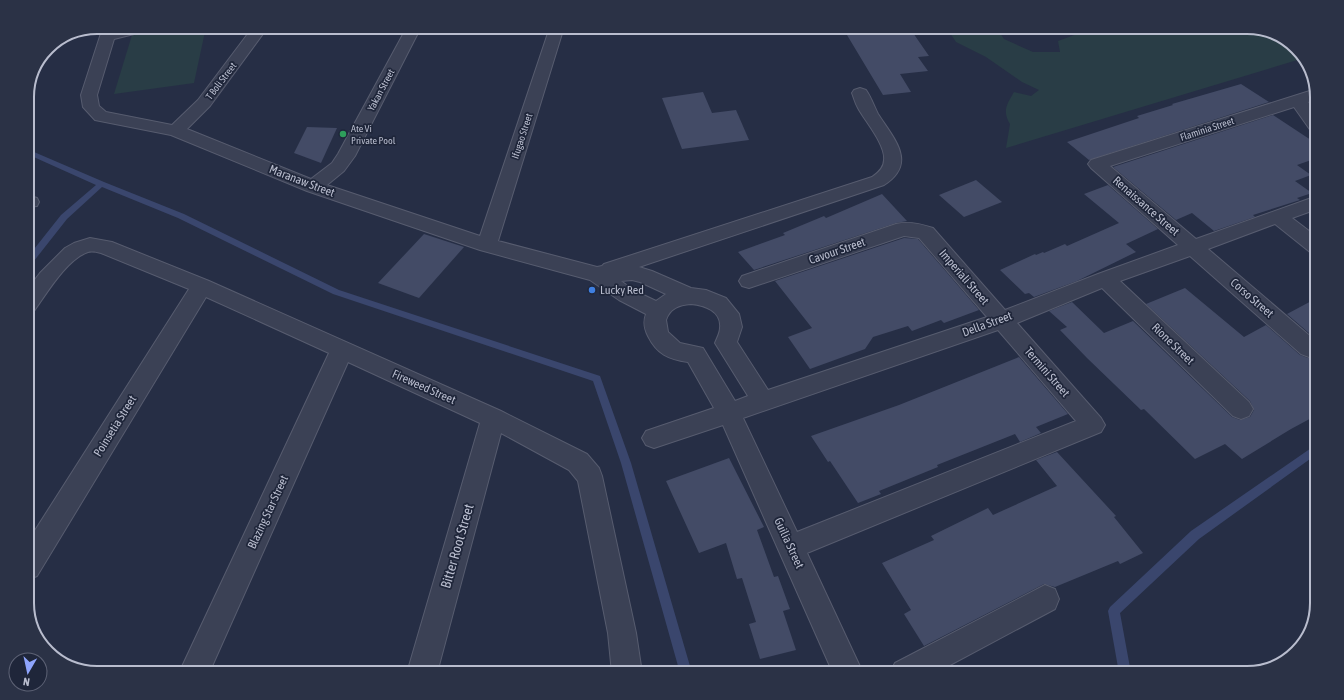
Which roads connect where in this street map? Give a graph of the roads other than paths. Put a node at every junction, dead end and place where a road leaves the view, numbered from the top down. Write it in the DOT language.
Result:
graph roads {
  1 [pos="107,34"];
  2 [pos="256,34"];
  3 [pos="410,34"];
  4 [pos="555,34"];
  5 [pos="860,93"];
  6 [pos="1310,96"];
  7 [pos="1298,100"];
  8 [pos="1310,117"];
  9 [pos="176,131"];
  10 [pos="1098,164"];
  11 [pos="313,186"];
  12 [pos="1310,205"];
  13 [pos="1278,217"];
  14 [pos="926,234"];
  15 [pos="1310,242"];
  16 [pos="487,245"];
  17 [pos="1194,248"];
  18 [pos="597,274"];
  19 [pos="1105,279"];
  20 [pos="749,281"];
  21 [pos="202,286"];
  22 [pos="34,296"];
  23 [pos="690,296"];
  24 [pos="658,311"];
  25 [pos="1002,320"];
  26 [pos="1309,348"];
  27 [pos="342,350"];
  28 [pos="763,401"];
  29 [pos="1241,409"];
  30 [pos="729,412"];
  31 [pos="493,418"];
  32 [pos="654,438"];
  33 [pos="791,547"];
  34 [pos="34,556"];
  35 [pos="1045,599"];
  36 [pos="197,666"];
  37 [pos="424,666"];
  38 [pos="626,666"];
  39 [pos="845,666"];
  40 [pos="918,666"];
  1 -- 9 [label="street, Maranaw Street"];
  2 -- 9 [label="street, T Boli Street"];
  3 -- 11 [label="street, Yakan Street"];
  4 -- 16 [label="street, Ifugao Street"];
  5 -- 18 [label="street"];
  6 -- 7 [label="street, Flaminia Street"];
  7 -- 8 [label="street"];
  7 -- 10 [label="street, Flaminia Street"];
  9 -- 11 [label="street, Maranaw Street"];
  10 -- 17 [label="street, Renaissance Street"];
  11 -- 16 [label="street, Maranaw Street"];
  12 -- 13 [label="street, Della Street"];
  13 -- 15 [label="street"];
  13 -- 17 [label="street, Della Street"];
  14 -- 20 [label="street, Cavour Street"];
  14 -- 25 [label="street, Imperiali Street"];
  16 -- 18 [label="street, Maranaw Street"];
  17 -- 19 [label="street, Della Street"];
  17 -- 26 [label="street, Corso Street"];
  18 -- 23 [label="street, Maranaw Street"];
  18 -- 24 [label="street, Maranaw Street"];
  19 -- 25 [label="street, Della Street"];
  19 -- 29 [label="street, Rione Street"];
  21 -- 22 [label="street, Fireweed Street"];
  21 -- 27 [label="street, Fireweed Street"];
  21 -- 34 [label="street, Poinsetia Street"];
  23 -- 24 [label="street, Maranaw Street"];
  23 -- 28 [label="street, Maranaw Street"];
  24 -- 30 [label="street"];
  25 -- 28 [label="street, Della Street"];
  25 -- 33 [label="street, Termini Street"];
  27 -- 31 [label="street, Fireweed Street"];
  27 -- 36 [label="street, Blazing Star Street"];
  28 -- 30 [label="street, Della Street"];
  30 -- 32 [label="street, Della Street"];
  30 -- 33 [label="street, Guilia Street"];
  31 -- 37 [label="street, Bitter Root Street"];
  31 -- 38 [label="street, Fireweed Street"];
  33 -- 39 [label="street, Guilia Street"];
  35 -- 40 [label="street"];
}
